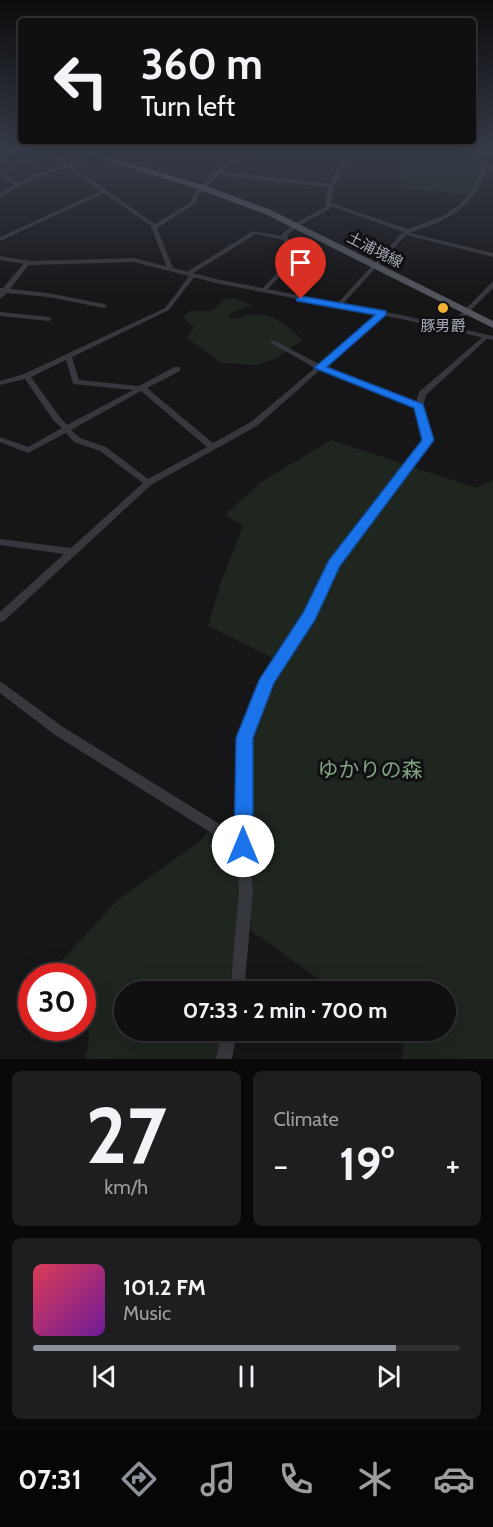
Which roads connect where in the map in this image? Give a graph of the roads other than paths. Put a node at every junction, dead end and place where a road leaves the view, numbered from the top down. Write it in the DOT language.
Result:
graph roads {
  1 [pos="90,197"];
  2 [pos="113,197"];
  3 [pos="195,197"];
  4 [pos="226,197"];
  5 [pos="330,197"];
  6 [pos="471,197"];
  7 [pos="329,204"];
  8 [pos="296,225"];
  9 [pos="155,227"];
  10 [pos="406,232"];
  11 [pos="284,238"];
  12 [pos="0,239"];
  13 [pos="493,255"];
  14 [pos="0,258"];
  15 [pos="27,263"];
  16 [pos="375,265"];
  17 [pos="170,268"];
  18 [pos="190,275"];
  19 [pos="493,284"];
  20 [pos="3,290"];
  21 [pos="263,291"];
  22 [pos="0,297"];
  23 [pos="104,306"];
  24 [pos="338,306"];
  25 [pos="466,311"];
  26 [pos="382,313"];
  27 [pos="0,314"];
  28 [pos="50,319"];
  29 [pos="493,325"];
  30 [pos="451,327"];
  31 [pos="490,337"];
  32 [pos="273,342"];
  33 [pos="68,356"];
  34 [pos="320,368"];
  35 [pos="177,369"];
  36 [pos="27,376"];
  37 [pos="0,383"];
  38 [pos="143,389"];
  39 [pos="419,406"];
  40 [pos="67,430"];
  41 [pos="0,439"];
  42 [pos="213,447"];
  43 [pos="148,483"];
  44 [pos="0,542"];
  45 [pos="73,552"];
  46 [pos="0,618"];
  47 [pos="0,687"];
  48 [pos="243,846"];
  49 [pos="238,981"];
  50 [pos="228,1041"];
  51 [pos="224,1059"];
  1 -- 12 [label="street"];
  2 -- 9 [label="street"];
  3 -- 9 [label="street"];
  4 -- 8 [label="main road, 土浦境線"];
  5 -- 7 [label="street"];
  6 -- 10 [label="street"];
  7 -- 8 [label="street"];
  7 -- 10 [label="street"];
  8 -- 11 [label="street"];
  8 -- 16 [label="main road, 土浦境線"];
  9 -- 17 [label="street"];
  10 -- 13 [label="street"];
  10 -- 16 [label="street"];
  11 -- 18 [label="street"];
  11 -- 21 [label="street"];
  14 -- 15 [label="street"];
  15 -- 17 [label="street"];
  15 -- 20 [label="street"];
  16 -- 24 [label="street"];
  16 -- 25 [label="main road, 土浦境線"];
  17 -- 18 [label="street"];
  18 -- 21 [label="street"];
  18 -- 33 [label="street"];
  19 -- 25 [label="street"];
  20 -- 22 [label="street"];
  20 -- 23 [label="street"];
  21 -- 24 [label="street"];
  24 -- 26 [label="street"];
  25 -- 29 [label="main road, 土浦境線"];
  25 -- 30 [label="street"];
  26 -- 30 [label="street"];
  26 -- 34 [label="street"];
  27 -- 28 [label="street"];
  30 -- 31 [label="street"];
  31 -- 39 [label="street"];
  32 -- 34 [label="street"];
  33 -- 36 [label="street"];
  33 -- 38 [label="street"];
  34 -- 39 [label="street"];
  34 -- 42 [label="street"];
  35 -- 38 [label="street"];
  36 -- 37 [label="street"];
  36 -- 40 [label="street"];
  38 -- 40 [label="street"];
  38 -- 42 [label="street"];
  39 -- 48 [label="street"];
  40 -- 41 [label="street"];
  40 -- 43 [label="street"];
  42 -- 43 [label="street"];
  43 -- 45 [label="street"];
  44 -- 45 [label="street"];
  45 -- 46 [label="street"];
  47 -- 48 [label="street"];
  48 -- 49 [label="street"];
  50 -- 51 [label="street"];
}
